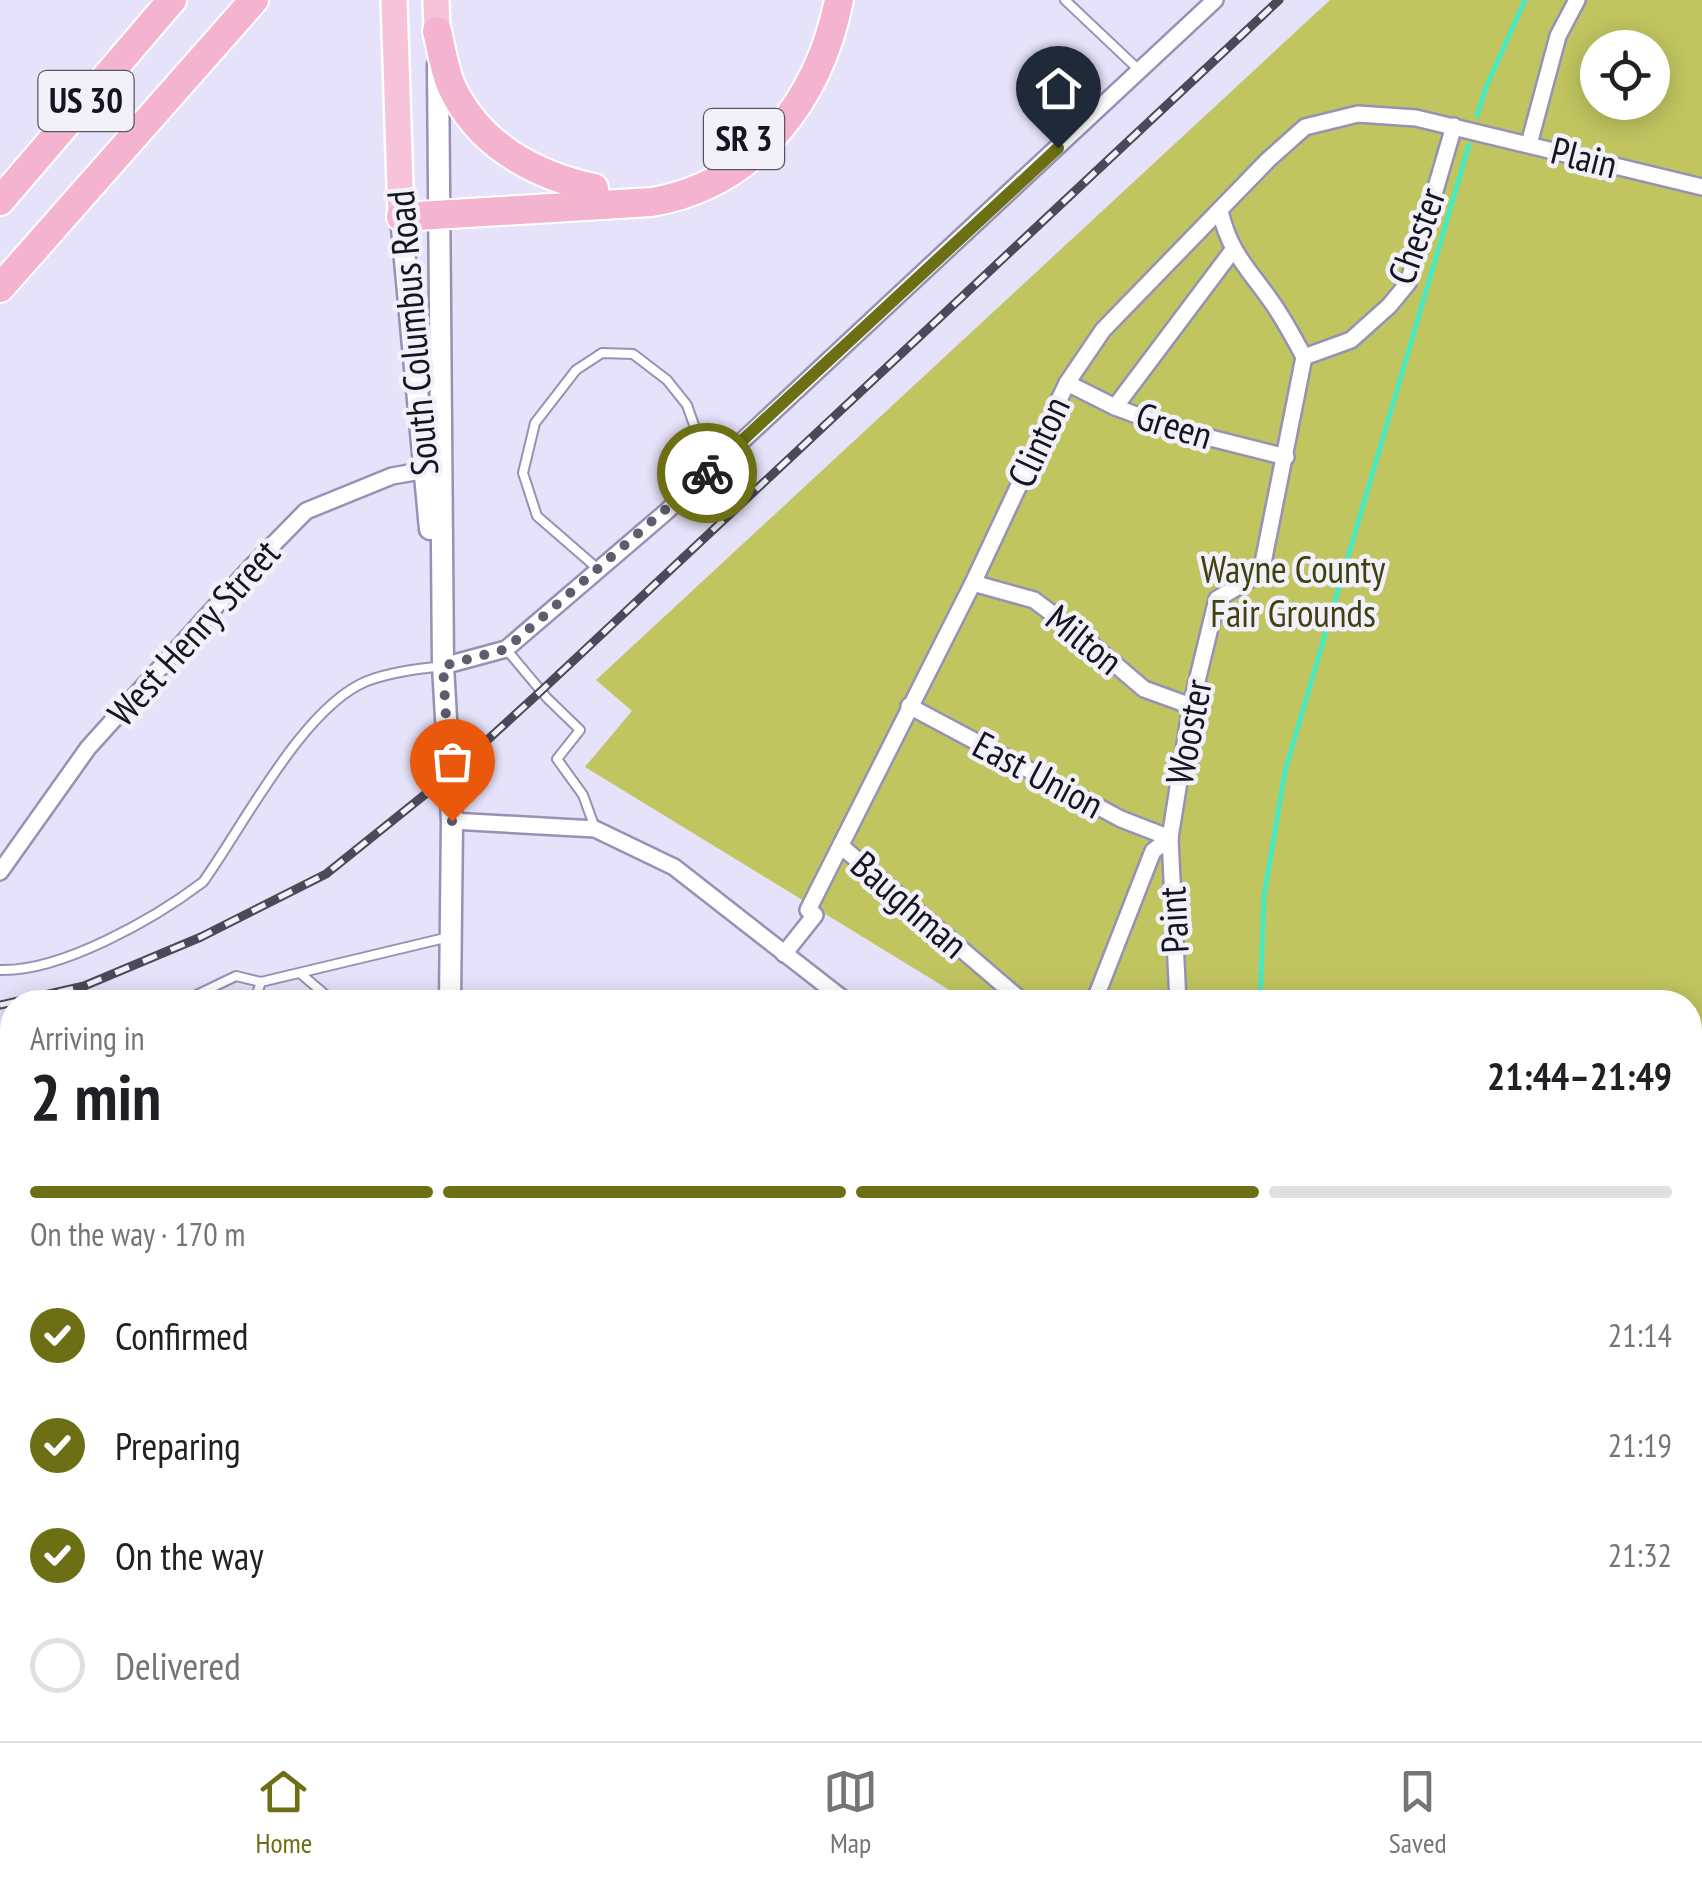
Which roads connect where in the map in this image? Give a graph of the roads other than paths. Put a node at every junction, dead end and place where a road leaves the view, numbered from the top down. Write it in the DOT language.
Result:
graph roads {
  1 [pos="172,0"];
  2 [pos="254,0"];
  3 [pos="273,0"];
  4 [pos="394,0"];
  5 [pos="436,0"];
  6 [pos="820,0"];
  7 [pos="839,0"];
  8 [pos="1065,0"];
  9 [pos="1577,0"];
  10 [pos="1206,2"];
  11 [pos="437,31"];
  12 [pos="1139,70"];
  13 [pos="1460,127"];
  14 [pos="1529,144"];
  15 [pos="594,188"];
  16 [pos="1702,188"];
  17 [pos="90,189"];
  18 [pos="0,201"];
  19 [pos="439,206"];
  20 [pos="400,209"];
  21 [pos="1220,211"];
  22 [pos="1233,250"];
  23 [pos="0,288"];
  24 [pos="1304,357"];
  25 [pos="1067,382"];
  26 [pos="1115,407"];
  27 [pos="1286,456"];
  28 [pos="432,469"];
  29 [pos="710,470"];
  30 [pos="599,569"];
  31 [pos="973,583"];
  32 [pos="506,649"];
  33 [pos="443,666"];
  34 [pos="910,706"];
  35 [pos="1191,706"];
  36 [pos="452,821"];
  37 [pos="596,829"];
  38 [pos="1170,838"];
  39 [pos="841,846"];
  40 [pos="0,872"];
  41 [pos="449,938"];
  42 [pos="784,954"];
  43 [pos="0,970"];
  44 [pos="301,974"];
  45 [pos="261,982"];
  46 [pos="207,990"];
  47 [pos="258,990"];
  48 [pos="320,990"];
  49 [pos="450,990"];
  50 [pos="831,990"];
  51 [pos="1009,990"];
  52 [pos="1099,990"];
  53 [pos="1177,990"];
  1 -- 18 [label="highway, US 30"];
  2 -- 17 [label="highway, US 30"];
  3 -- 17 [label="highway"];
  4 -- 20 [label="highway, South Columbus Road"];
  5 -- 11 [label="highway, South Columbus Road / SR 3"];
  6 -- 15 [label="highway, SR 3"];
  7 -- 19 [label="highway"];
  8 -- 12 [label="lane"];
  9 -- 14 [label="street"];
  10 -- 12 [label="street"];
  11 -- 15 [label="highway, SR 3"];
  11 -- 19 [label="main road, South Columbus Road"];
  12 -- 29 [label="street"];
  13 -- 14 [label="street, Plain"];
  13 -- 21 [label="street, Clinton"];
  13 -- 24 [label="street, Chester"];
  14 -- 16 [label="street, Plain"];
  15 -- 19 [label="highway"];
  17 -- 23 [label="highway, US 30"];
  19 -- 20 [label="highway"];
  19 -- 28 [label="main road, South Columbus Road"];
  20 -- 28 [label="main road, South Columbus Road"];
  21 -- 22 [label="street"];
  21 -- 25 [label="street, Clinton"];
  22 -- 24 [label="street"];
  22 -- 26 [label="street"];
  24 -- 27 [label="street, Wooster"];
  25 -- 26 [label="street, Green"];
  25 -- 31 [label="street, Clinton"];
  26 -- 27 [label="street, Green"];
  27 -- 35 [label="street, Wooster"];
  28 -- 33 [label="main road, South Columbus Road"];
  28 -- 40 [label="street, West Henry Street"];
  29 -- 30 [label="street"];
  29 -- 30 [label="lane"];
  30 -- 32 [label="street"];
  31 -- 34 [label="street, Clinton"];
  31 -- 35 [label="street, Milton"];
  32 -- 33 [label="street"];
  32 -- 37 [label="lane"];
  33 -- 36 [label="main road, South Columbus Road"];
  33 -- 43 [label="lane"];
  34 -- 38 [label="street, East Union"];
  34 -- 39 [label="street, Clinton"];
  35 -- 38 [label="street, Wooster"];
  36 -- 37 [label="street"];
  36 -- 41 [label="main road, South Columbus Road"];
  37 -- 42 [label="street"];
  38 -- 52 [label="street"];
  38 -- 53 [label="street, Paint"];
  39 -- 42 [label="street, Clinton"];
  39 -- 51 [label="street, Baughman"];
  41 -- 44 [label="lane"];
  41 -- 49 [label="main road, South Columbus Road"];
  42 -- 50 [label="street"];
  44 -- 45 [label="lane"];
  44 -- 48 [label="lane"];
  45 -- 46 [label="lane"];
  45 -- 47 [label="lane"];
}
